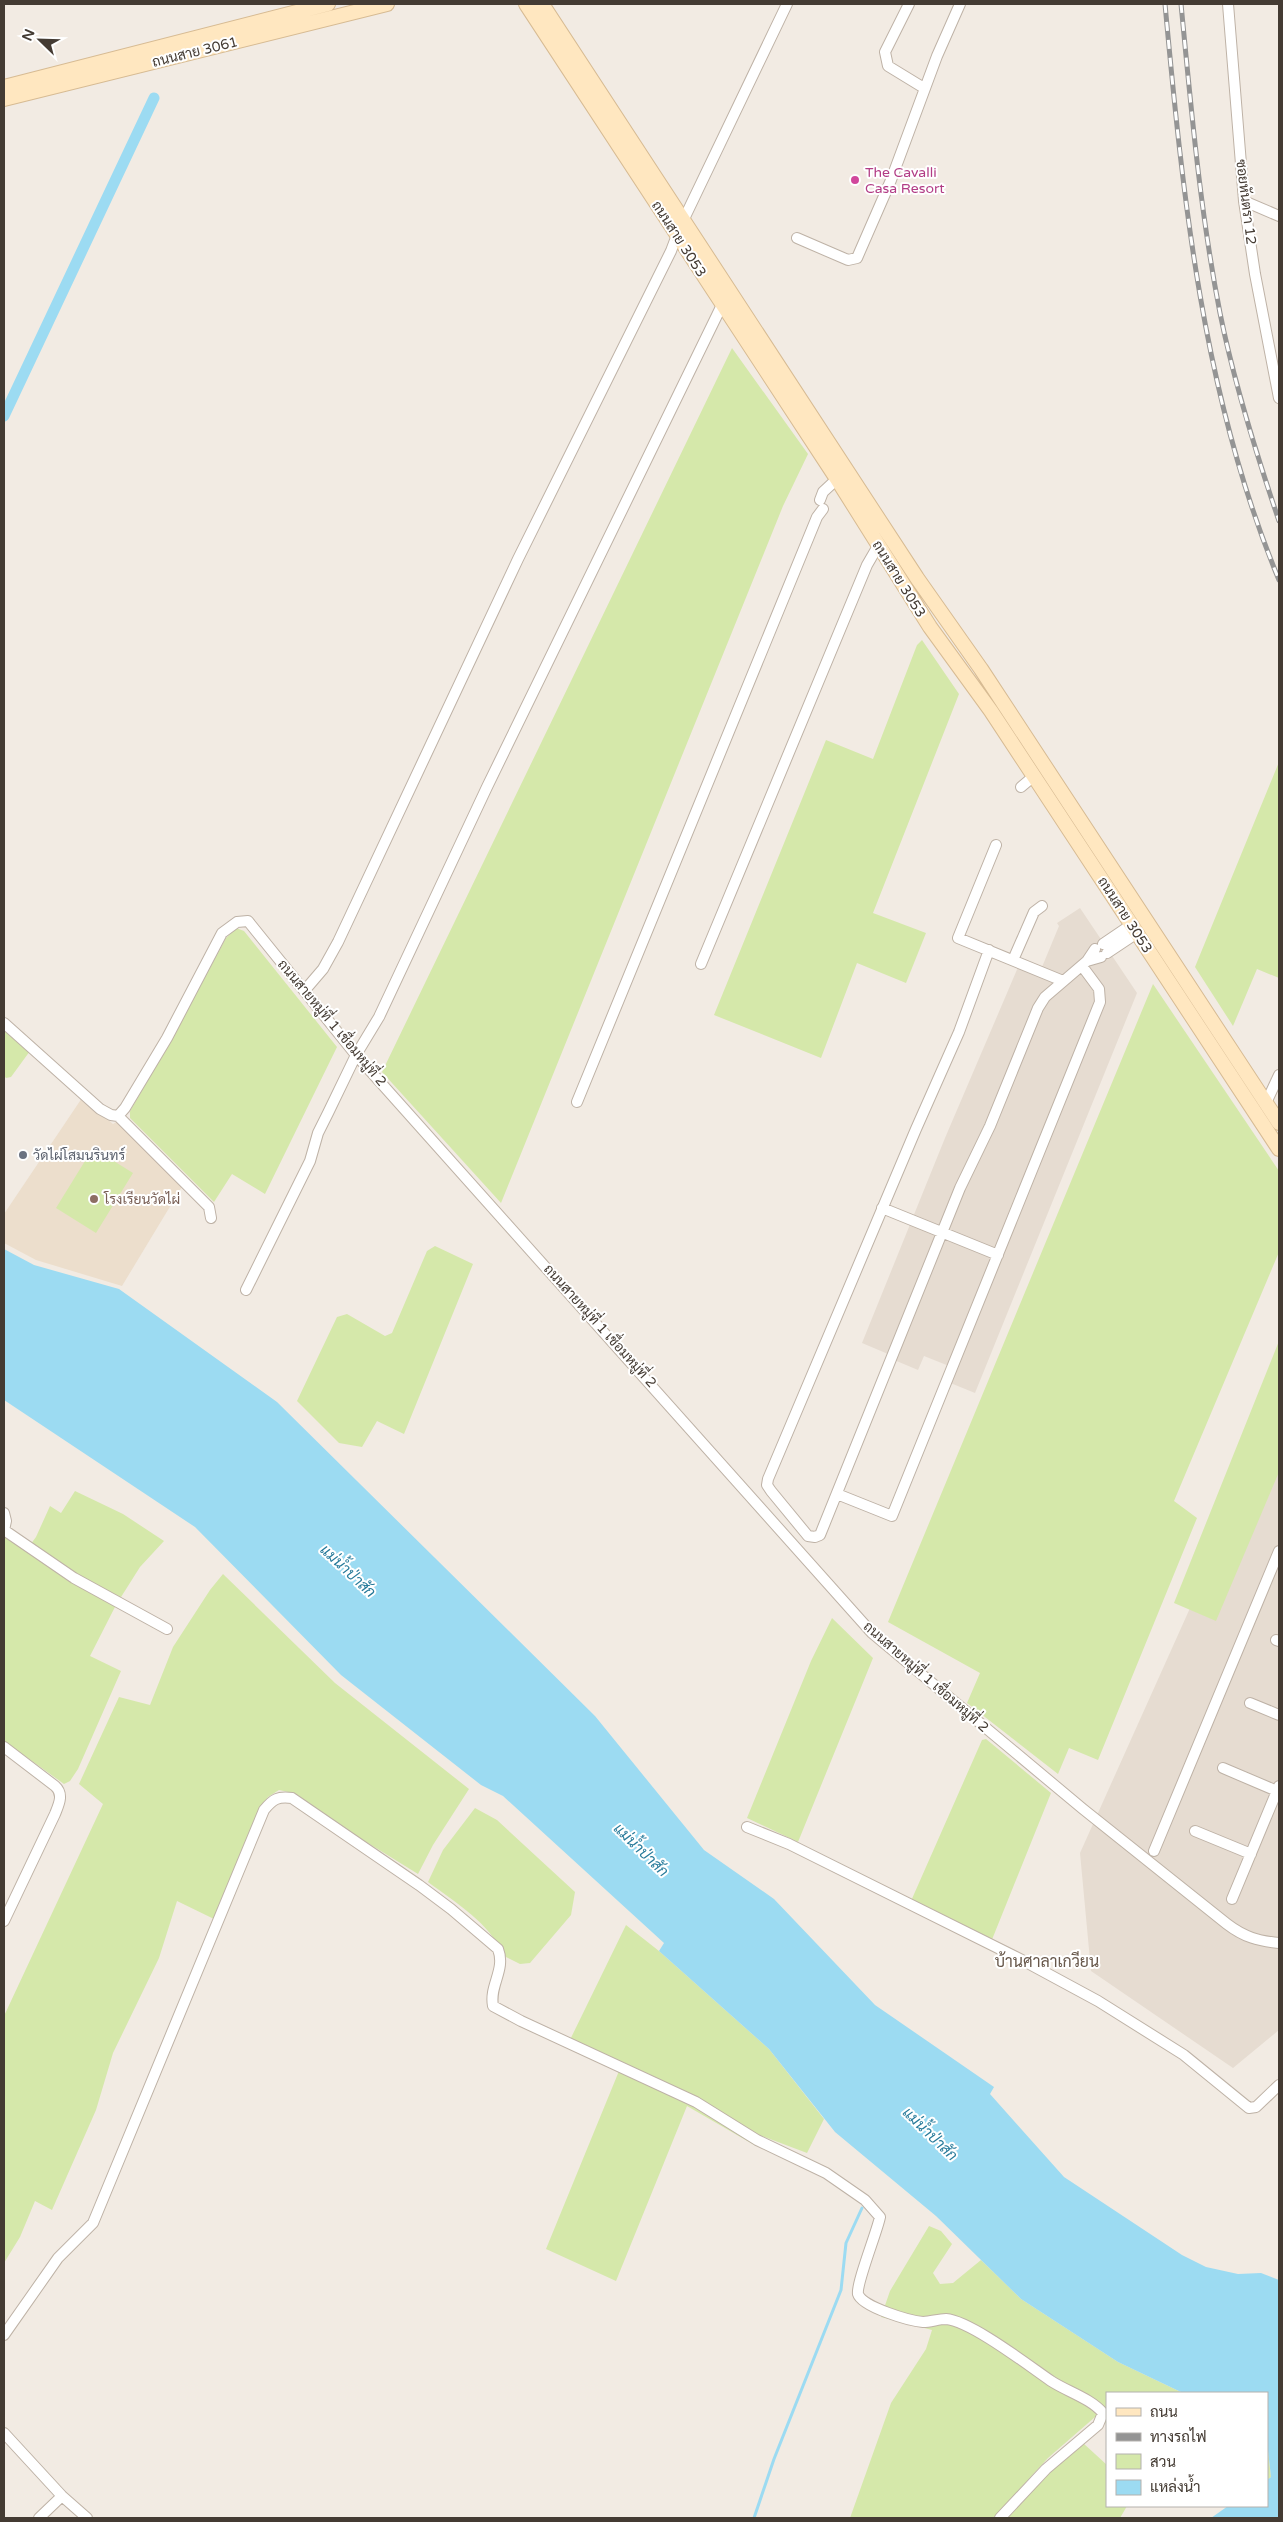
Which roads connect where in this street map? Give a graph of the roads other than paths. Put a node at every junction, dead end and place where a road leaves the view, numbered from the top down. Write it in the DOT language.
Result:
graph roads {
  1 [pos="328,4"];
  2 [pos="387,4"];
  3 [pos="526,4"];
  4 [pos="542,4"];
  5 [pos="787,4"];
  6 [pos="909,4"];
  7 [pos="960,4"];
  8 [pos="1228,4"];
  9 [pos="4,87"];
  10 [pos="924,88"];
  11 [pos="4,99"];
  12 [pos="1244,201"];
  13 [pos="1279,216"];
  14 [pos="683,221"];
  15 [pos="677,235"];
  16 [pos="797,238"];
  17 [pos="722,304"];
  18 [pos="1279,398"];
  19 [pos="838,482"];
  20 [pos="878,546"];
  21 [pos="970,654"];
  22 [pos="956,664"];
  23 [pos="1034,776"];
  24 [pos="1021,787"];
  25 [pos="996,846"];
  26 [pos="1042,906"];
  27 [pos="1134,929"];
  28 [pos="988,950"];
  29 [pos="1013,960"];
  30 [pos="701,964"];
  31 [pos="1084,964"];
  32 [pos="1063,981"];
  33 [pos="305,990"];
  34 [pos="4,1023"];
  35 [pos="356,1055"];
  36 [pos="1279,1075"];
  37 [pos="577,1102"];
  38 [pos="1266,1102"];
  39 [pos="118,1116"];
  40 [pos="1279,1124"];
  41 [pos="1279,1149"];
  42 [pos="882,1208"];
  43 [pos="211,1218"];
  44 [pos="942,1232"];
  45 [pos="998,1255"];
  46 [pos="246,1290"];
  47 [pos="837,1494"];
  48 [pos="4,1513"];
  49 [pos="4,1530"];
  50 [pos="1279,1551"];
  51 [pos="167,1629"];
  52 [pos="1250,1703"];
  53 [pos="1279,1715"];
  54 [pos="4,1747"];
  55 [pos="1223,1768"];
  56 [pos="1278,1788"];
  57 [pos="747,1826"];
  58 [pos="1196,1831"];
  59 [pos="1154,1851"];
  60 [pos="1251,1854"];
  61 [pos="1232,1899"];
  62 [pos="4,1921"];
  63 [pos="1279,1943"];
  64 [pos="1279,2085"];
  65 [pos="4,2335"];
  66 [pos="4,2434"];
  67 [pos="62,2496"];
  68 [pos="39,2518"];
  69 [pos="87,2518"];
  70 [pos="1000,2518"];
  1 -- 9 [label="main road, ถนนสาย 3061"];
  2 -- 11 [label="main road, ถนนสาย 3061"];
  3 -- 15 [label="main road, ถนนสาย 3053"];
  4 -- 14 [label="main road, ถนนสาย 3053"];
  5 -- 14 [label="street"];
  6 -- 10 [label="street"];
  7 -- 10 [label="street"];
  8 -- 12 [label="street, ซอยหันตรา 12"];
  10 -- 16 [label="street"];
  12 -- 13 [label="street"];
  12 -- 18 [label="street, ซอยหันตรา 12"];
  14 -- 21 [label="main road, ถนนสาย 3053"];
  15 -- 17 [label="main road, ถนนสาย 3053"];
  15 -- 33 [label="street"];
  17 -- 19 [label="main road, ถนนสาย 3053"];
  17 -- 35 [label="street"];
  19 -- 20 [label="main road, ถนนสาย 3053"];
  19 -- 37 [label="street"];
  20 -- 22 [label="main road, ถนนสาย 3053"];
  20 -- 30 [label="street"];
  21 -- 22 [label="main road"];
  21 -- 38 [label="main road, ถนนสาย 3053"];
  22 -- 23 [label="main road, ถนนสาย 3053"];
  23 -- 24 [label="street"];
  23 -- 27 [label="main road, ถนนสาย 3053"];
  25 -- 28 [label="street"];
  26 -- 29 [label="street"];
  27 -- 31 [label="street"];
  27 -- 41 [label="main road, ถนนสาย 3053"];
  28 -- 29 [label="street"];
  28 -- 42 [label="street"];
  29 -- 32 [label="street"];
  31 -- 32 [label="street"];
  31 -- 45 [label="street"];
  32 -- 44 [label="street"];
  33 -- 35 [label="street, ถนนสายหมู่ที่ 1 เชื่อมหมู่ที่ 2"];
  33 -- 39 [label="street, ถนนสายหมู่ที่ 1 เชื่อมหมู่ที่ 2"];
  34 -- 39 [label="street"];
  35 -- 46 [label="street"];
  35 -- 63 [label="street, ถนนสายหมู่ที่ 1 เชื่อมหมู่ที่ 2"];
  36 -- 38 [label="street"];
  38 -- 40 [label="main road, ถนนสาย 3053"];
  39 -- 43 [label="street"];
  42 -- 44 [label="street"];
  42 -- 47 [label="street"];
  44 -- 45 [label="street"];
  44 -- 47 [label="street"];
  45 -- 47 [label="street"];
  48 -- 49 [label="street"];
  49 -- 51 [label="street"];
  50 -- 59 [label="street"];
  52 -- 53 [label="street"];
  54 -- 62 [label="street"];
  55 -- 56 [label="street"];
  56 -- 60 [label="street"];
  57 -- 64 [label="street"];
  58 -- 60 [label="street"];
  60 -- 61 [label="street"];
  65 -- 70 [label="street"];
  66 -- 67 [label="street"];
  67 -- 68 [label="street"];
  67 -- 69 [label="street"];
}
